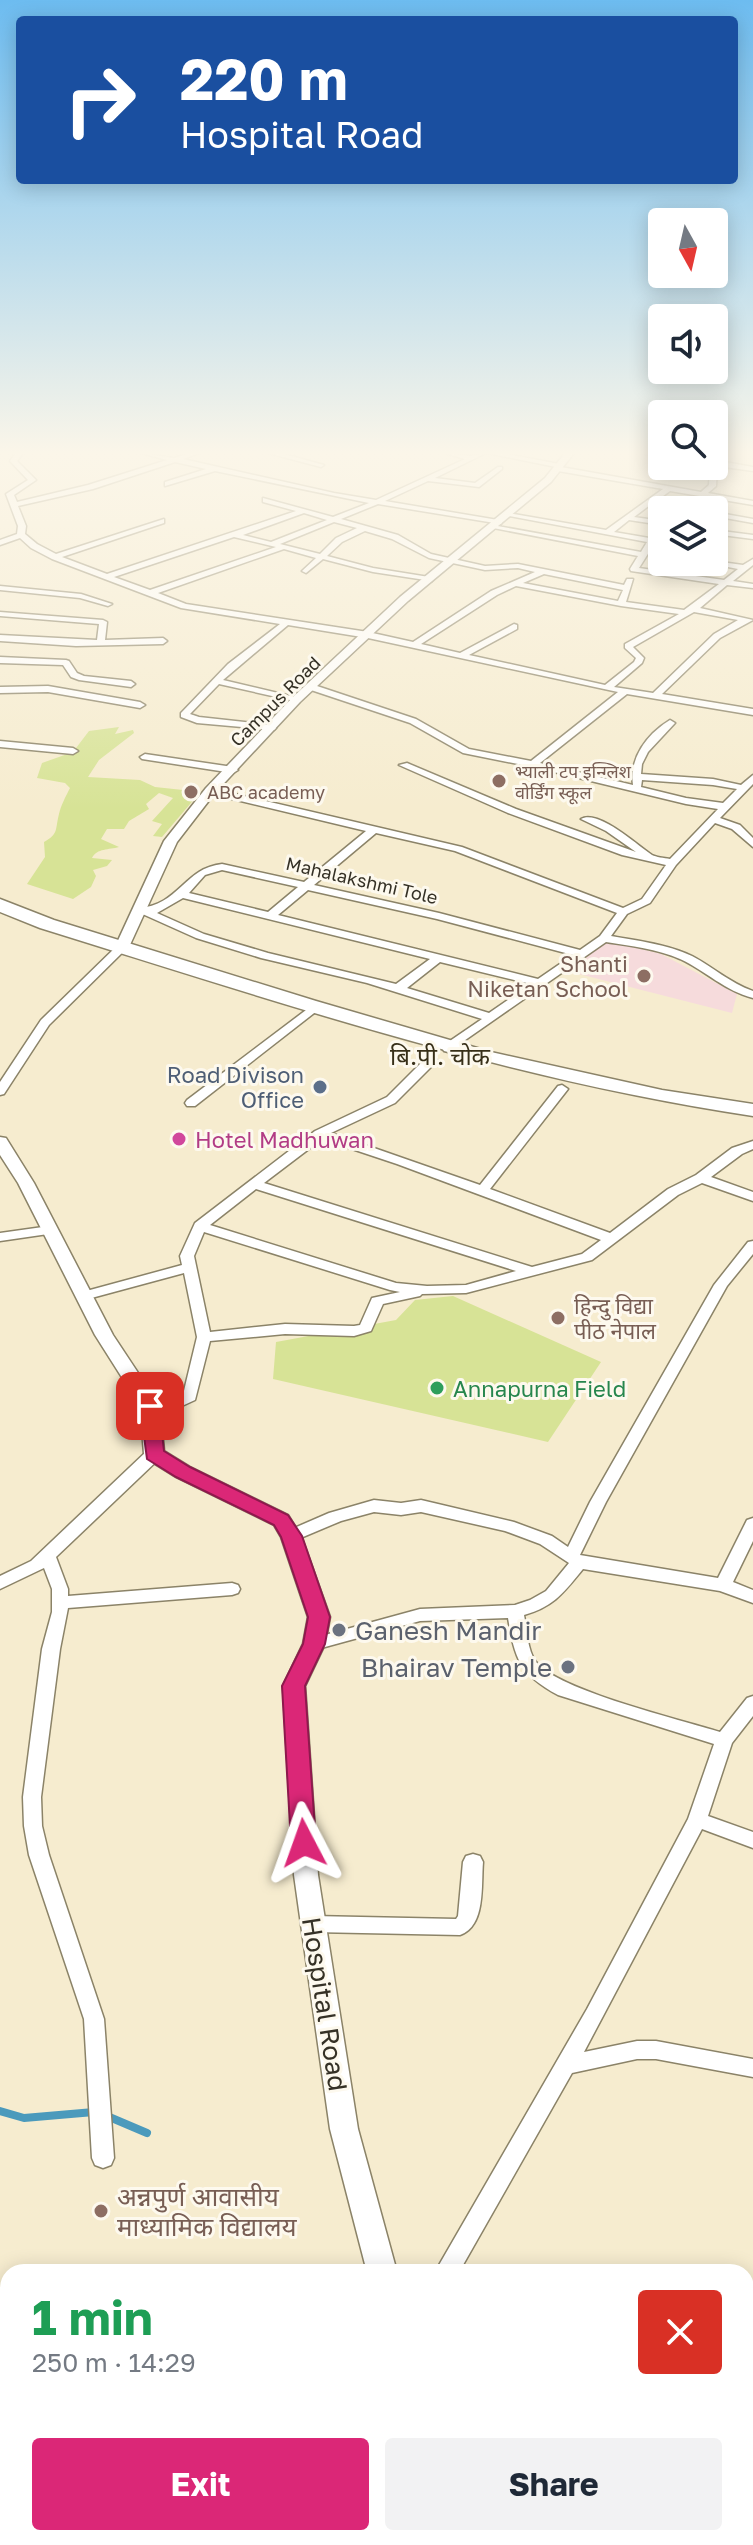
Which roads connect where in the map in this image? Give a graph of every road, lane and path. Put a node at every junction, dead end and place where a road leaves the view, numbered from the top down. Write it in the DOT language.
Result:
graph roads {
  1 [pos="96,572"];
  2 [pos="121,572"];
  3 [pos="212,572"];
  4 [pos="384,572"];
  5 [pos="437,572"];
  6 [pos="542,572"];
  7 [pos="548,572"];
  8 [pos="633,572"];
  9 [pos="649,572"];
  10 [pos="739,572"];
  11 [pos="108,576"];
  12 [pos="429,579"];
  13 [pos="727,582"];
  14 [pos="516,584"];
  15 [pos="753,586"];
  16 [pos="0,588"];
  17 [pos="627,588"];
  18 [pos="151,593"];
  19 [pos="108,604"];
  20 [pos="621,604"];
  21 [pos="690,611"];
  22 [pos="0,614"];
  23 [pos="749,620"];
  24 [pos="285,623"];
  25 [pos="514,627"];
  26 [pos="368,635"];
  27 [pos="0,638"];
  28 [pos="17,639"];
  29 [pos="163,641"];
  30 [pos="101,642"];
  31 [pos="413,646"];
  32 [pos="460,656"];
  33 [pos="0,660"];
  34 [pos="12,661"];
  35 [pos="0,669"];
  36 [pos="74,675"];
  37 [pos="217,681"];
  38 [pos="131,684"];
  39 [pos="311,687"];
  40 [pos="607,688"];
  41 [pos="0,690"];
  42 [pos="61,691"];
  43 [pos="625,691"];
  44 [pos="655,696"];
  45 [pos="296,700"];
  46 [pos="140,705"];
  47 [pos="753,712"];
  48 [pos="670,723"];
  49 [pos="271,728"];
  50 [pos="0,744"];
  51 [pos="73,751"];
  52 [pos="145,757"];
  53 [pos="533,764"];
  54 [pos="404,765"];
  55 [pos="233,770"];
  56 [pos="636,777"];
  57 [pos="753,778"];
  58 [pos="744,788"];
  59 [pos="639,790"];
  60 [pos="210,791"];
  61 [pos="727,807"];
  62 [pos="586,819"];
  63 [pos="715,820"];
  64 [pos="374,829"];
  65 [pos="753,844"];
  66 [pos="654,860"];
  67 [pos="672,863"];
  68 [pos="304,884"];
  69 [pos="181,894"];
  70 [pos="0,905"];
  71 [pos="143,910"];
  72 [pos="623,912"];
  73 [pos="270,916"];
  74 [pos="0,921"];
  75 [pos="604,938"];
  76 [pos="116,953"];
  77 [pos="580,953"];
  78 [pos="438,958"];
  79 [pos="540,983"];
  80 [pos="399,988"];
  81 [pos="753,995"];
  82 [pos="309,1013"];
  83 [pos="489,1017"];
  84 [pos="440,1054"];
  85 [pos="562,1089"];
  86 [pos="0,1091"];
  87 [pos="191,1103"];
  88 [pos="753,1110"];
  89 [pos="753,1121"];
  90 [pos="320,1134"];
  91 [pos="0,1142"];
  92 [pos="753,1145"];
  93 [pos="701,1178"];
  94 [pos="253,1184"];
  95 [pos="482,1191"];
  96 [pos="753,1197"];
  97 [pos="200,1226"];
  98 [pos="50,1230"];
  99 [pos="0,1237"];
  100 [pos="610,1238"];
  101 [pos="753,1245"];
  102 [pos="188,1268"];
  103 [pos="533,1272"];
  104 [pos="427,1290"];
  105 [pos="84,1296"];
  106 [pos="204,1337"];
  107 [pos="150,1406"];
  108 [pos="154,1454"];
  109 [pos="753,1524"];
  110 [pos="291,1536"];
  111 [pos="575,1559"];
  112 [pos="42,1561"];
  113 [pos="0,1583"];
  114 [pos="723,1585"];
  115 [pos="232,1589"];
  116 [pos="753,1597"];
  117 [pos="60,1607"];
  118 [pos="515,1611"];
  119 [pos="314,1644"];
  120 [pos="753,1703"];
  121 [pos="724,1740"];
  122 [pos="697,1820"];
  123 [pos="753,1840"];
  124 [pos="473,1862"];
  125 [pos="313,1924"];
  126 [pos="565,2065"];
  127 [pos="753,2068"];
  128 [pos="103,2158"];
  129 [pos="380,2264"];
  130 [pos="451,2264"];
  1 -- 11 [label="street"];
  2 -- 11 [label="street"];
  3 -- 18 [label="street"];
  4 -- 12 [label="street"];
  5 -- 12 [label="street, Campus Road"];
  6 -- 14 [label="street"];
  7 -- 17 [label="street"];
  8 -- 17 [label="street"];
  9 -- 13 [label="street"];
  10 -- 13 [label="street"];
  11 -- 18 [label="street"];
  12 -- 26 [label="street, Campus Road"];
  13 -- 15 [label="street"];
  13 -- 21 [label="street"];
  14 -- 20 [label="street"];
  14 -- 31 [label="street"];
  16 -- 19 [label="street"];
  17 -- 20 [label="street"];
  18 -- 24 [label="street"];
  20 -- 21 [label="street"];
  21 -- 23 [label="street"];
  21 -- 40 [label="street"];
  22 -- 30 [label="street"];
  23 -- 44 [label="street"];
  24 -- 26 [label="street"];
  24 -- 37 [label="street"];
  25 -- 32 [label="street"];
  26 -- 31 [label="street"];
  26 -- 39 [label="street, Campus Road"];
  27 -- 28 [label="street"];
  28 -- 30 [label="street"];
  28 -- 34 [label="street"];
  29 -- 30 [label="street"];
  31 -- 32 [label="street"];
  32 -- 40 [label="street"];
  33 -- 34 [label="street"];
  34 -- 35 [label="street"];
  34 -- 36 [label="street"];
  36 -- 38 [label="street"];
  36 -- 42 [label="street"];
  37 -- 45 [label="street"];
  37 -- 49 [label="street"];
  39 -- 45 [label="street, Campus Road"];
  39 -- 53 [label="street"];
  40 -- 43 [label="street"];
  41 -- 42 [label="street"];
  42 -- 46 [label="street"];
  43 -- 44 [label="street"];
  43 -- 53 [label="street"];
  44 -- 47 [label="street"];
  45 -- 49 [label="street, Campus Road"];
  48 -- 56 [label="street"];
  49 -- 55 [label="street, Campus Road"];
  50 -- 51 [label="street"];
  52 -- 55 [label="street"];
  53 -- 59 [label="street"];
  54 -- 66 [label="street"];
  55 -- 60 [label="street, Campus Road"];
  56 -- 58 [label="street"];
  56 -- 59 [label="street"];
  57 -- 58 [label="street"];
  58 -- 61 [label="street"];
  59 -- 61 [label="street"];
  60 -- 64 [label="street"];
  60 -- 71 [label="street, Campus Road"];
  61 -- 63 [label="street"];
  62 -- 66 [label="street"];
  63 -- 65 [label="street"];
  63 -- 67 [label="street"];
  64 -- 68 [label="street"];
  64 -- 72 [label="street"];
  66 -- 67 [label="street"];
  67 -- 72 [label="street"];
  68 -- 69 [label="street, Mahalakshmi Tole"];
  68 -- 73 [label="street"];
  68 -- 77 [label="street, Mahalakshmi Tole"];
  69 -- 71 [label="street, Mahalakshmi Tole"];
  69 -- 73 [label="street"];
  70 -- 76 [label="main road"];
  71 -- 76 [label="street, Campus Road"];
  71 -- 80 [label="street"];
  72 -- 75 [label="street"];
  73 -- 78 [label="street"];
  74 -- 76 [label="main road"];
  75 -- 77 [label="street"];
  75 -- 81 [label="street"];
  76 -- 82 [label="main road"];
  76 -- 86 [label="street"];
  77 -- 79 [label="street"];
  78 -- 79 [label="street"];
  78 -- 80 [label="street"];
  79 -- 83 [label="street"];
  80 -- 83 [label="street"];
  82 -- 84 [label="main road"];
  82 -- 87 [label="street"];
  83 -- 84 [label="street"];
  84 -- 85 [label="main road"];
  84 -- 88 [label="main road"];
  84 -- 90 [label="street"];
  85 -- 89 [label="main road"];
  85 -- 95 [label="street"];
  90 -- 94 [label="street"];
  90 -- 95 [label="street"];
  91 -- 98 [label="street"];
  92 -- 93 [label="street"];
  93 -- 96 [label="street"];
  93 -- 100 [label="street"];
  94 -- 97 [label="street"];
  94 -- 103 [label="street"];
  95 -- 100 [label="street"];
  97 -- 102 [label="street"];
  97 -- 104 [label="street"];
  98 -- 99 [label="street"];
  98 -- 105 [label="street"];
  100 -- 103 [label="street"];
  101 -- 111 [label="street"];
  102 -- 105 [label="street"];
  102 -- 106 [label="street"];
  103 -- 104 [label="street"];
  104 -- 106 [label="street"];
  105 -- 107 [label="street"];
  106 -- 107 [label="street"];
  107 -- 108 [label="street"];
  108 -- 110 [label="street, Hospital Road"];
  108 -- 112 [label="street"];
  109 -- 114 [label="street"];
  110 -- 111 [label="street"];
  110 -- 119 [label="street, Hospital Road"];
  111 -- 114 [label="street"];
  111 -- 118 [label="street"];
  112 -- 113 [label="street"];
  112 -- 117 [label="street"];
  114 -- 116 [label="street"];
  115 -- 117 [label="street"];
  117 -- 128 [label="street"];
  118 -- 119 [label="street"];
  118 -- 121 [label="street"];
  119 -- 125 [label="street, Hospital Road"];
  120 -- 121 [label="street"];
  121 -- 122 [label="street"];
  122 -- 123 [label="street"];
  122 -- 126 [label="street"];
  124 -- 125 [label="street"];
  125 -- 129 [label="street, Hospital Road"];
  126 -- 127 [label="street"];
  126 -- 130 [label="street"];
}
